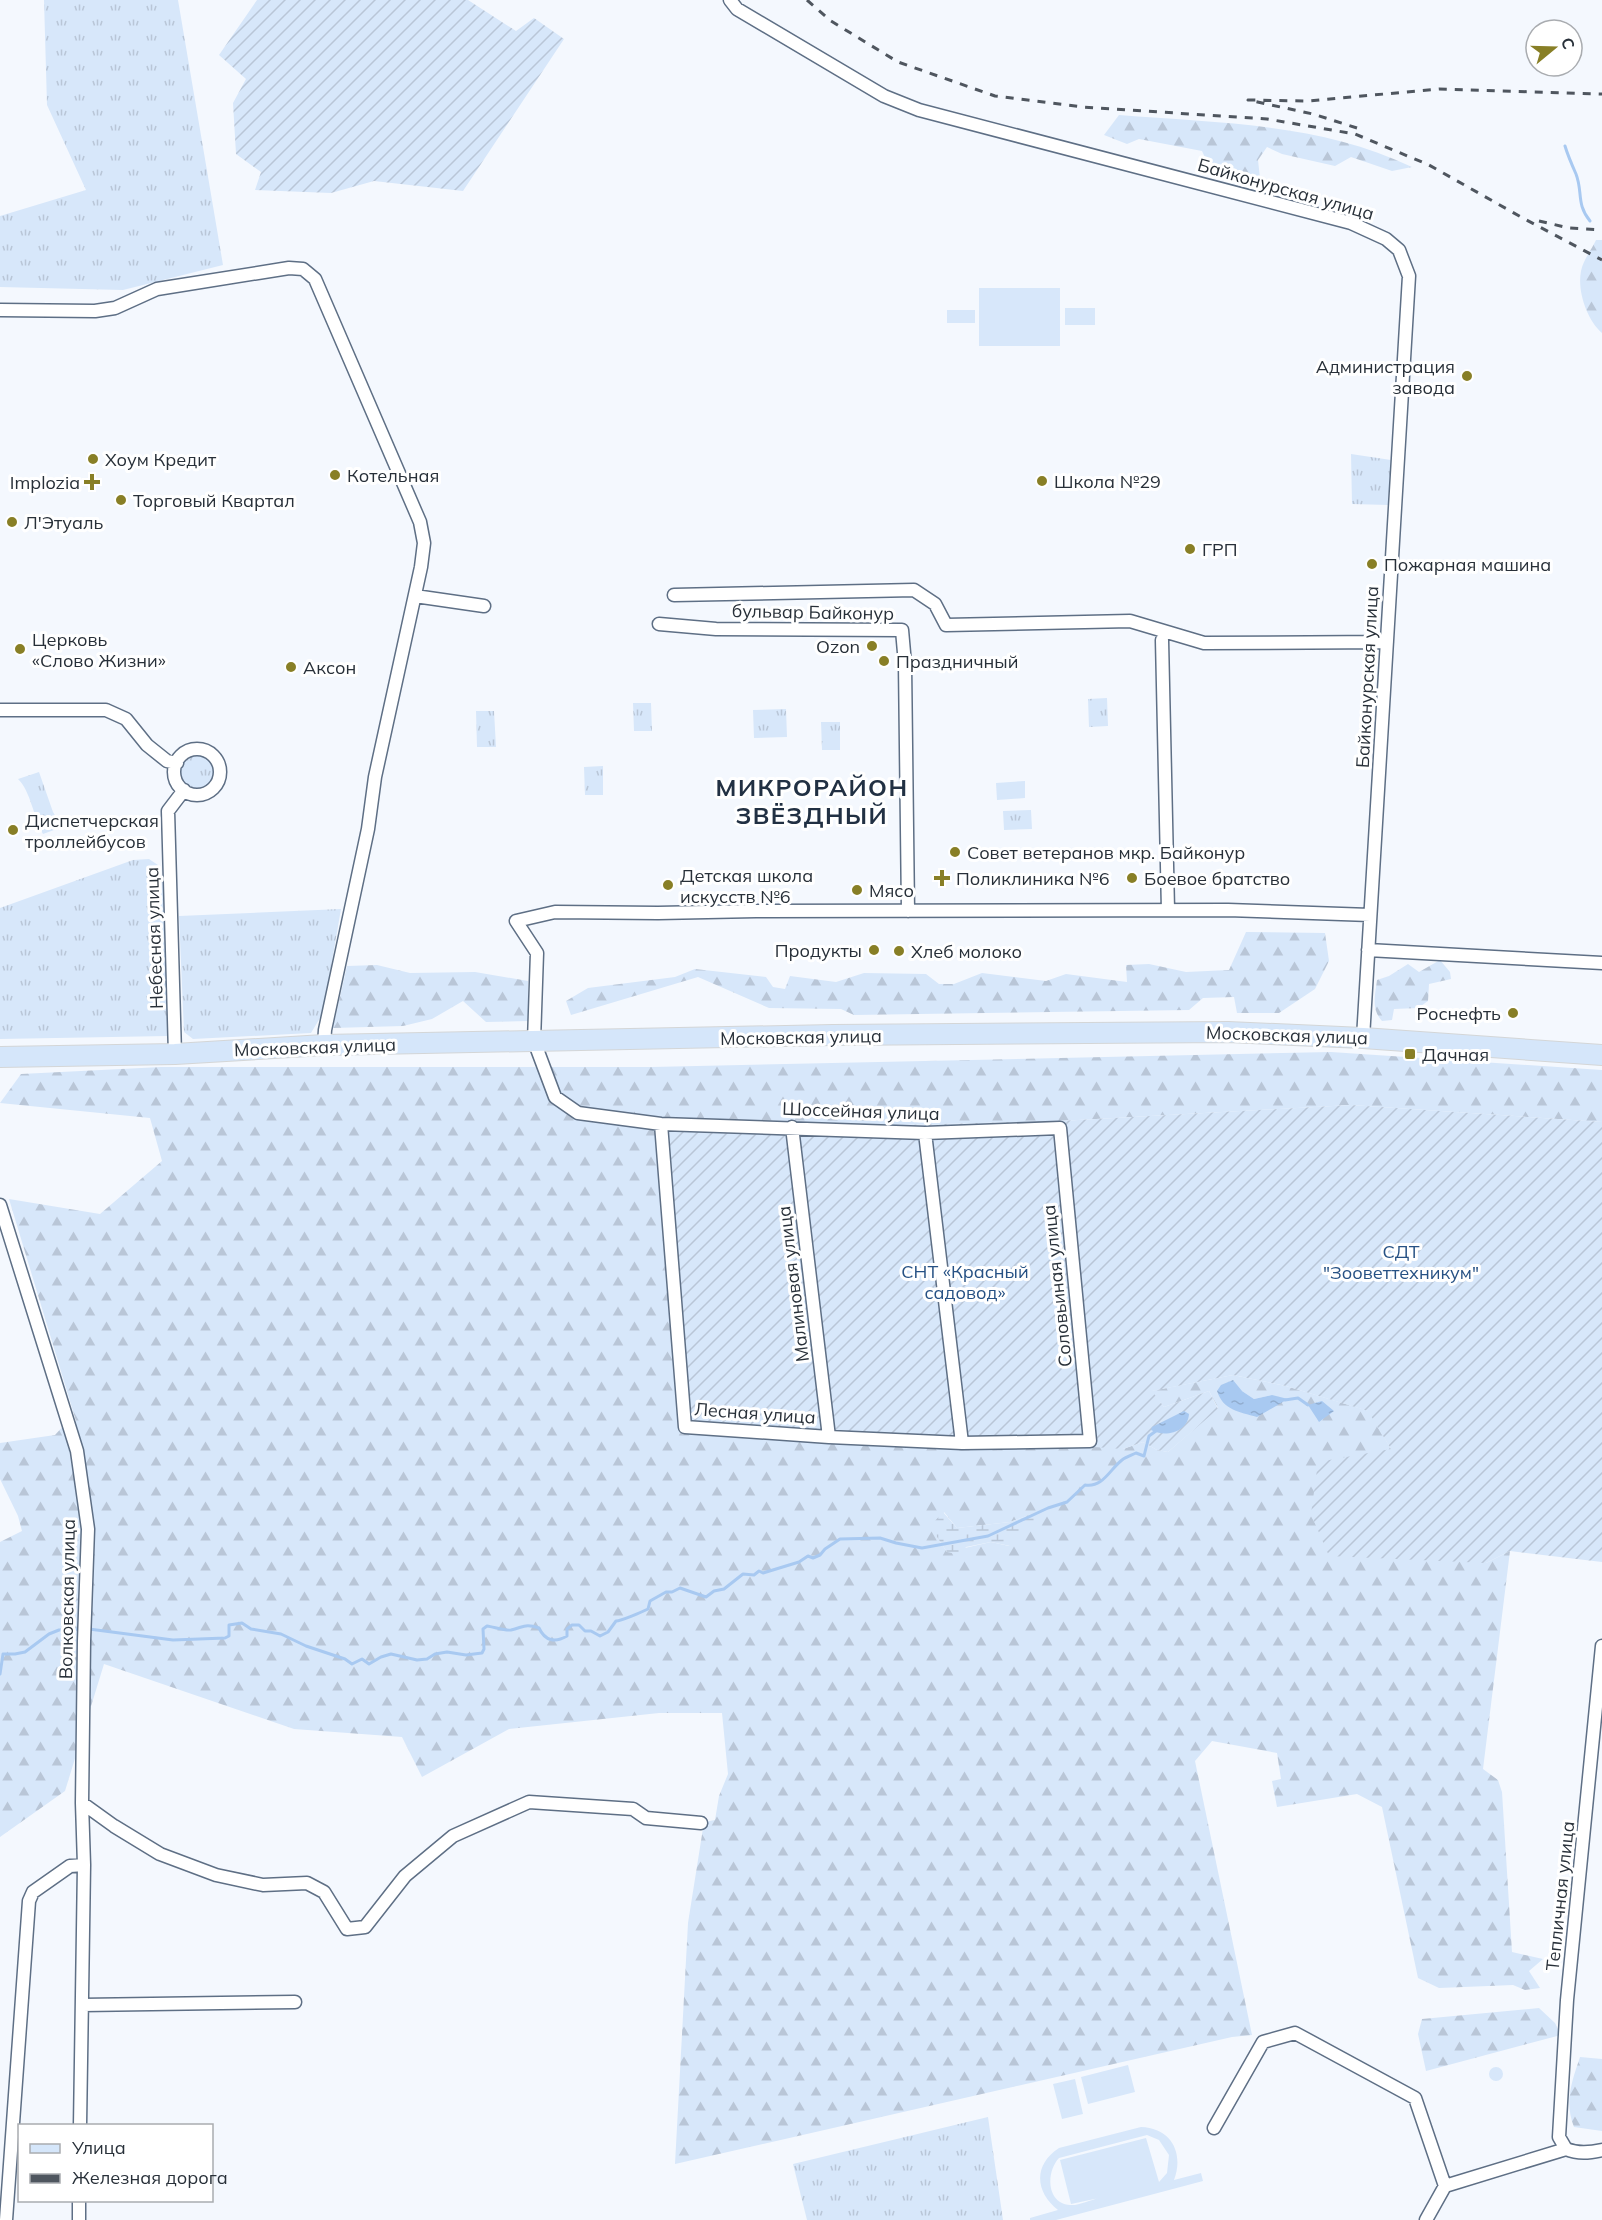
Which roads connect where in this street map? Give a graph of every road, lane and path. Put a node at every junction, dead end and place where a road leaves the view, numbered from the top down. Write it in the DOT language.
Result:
graph roads {
  1 [pos="730,0"];
  2 [pos="0,310"];
  3 [pos="674,595"];
  4 [pos="415,596"];
  5 [pos="484,606"];
  6 [pos="659,624"];
  7 [pos="1162,640"];
  8 [pos="1387,642"];
  9 [pos="0,710"];
  10 [pos="177,763"];
  11 [pos="184,790"];
  12 [pos="1168,910"];
  13 [pos="908,911"];
  14 [pos="1370,915"];
  15 [pos="1368,950"];
  16 [pos="1602,963"];
  17 [pos="1364,1038"];
  18 [pos="534,1041"];
  19 [pos="324,1045"];
  20 [pos="175,1054"];
  21 [pos="1602,1055"];
  22 [pos="0,1057"];
  23 [pos="661,1124"];
  24 [pos="792,1127"];
  25 [pos="1060,1128"];
  26 [pos="925,1133"];
  27 [pos="0,1205"];
  28 [pos="829,1437"];
  29 [pos="1090,1441"];
  30 [pos="962,1443"];
  31 [pos="1602,1646"];
  32 [pos="82,1803"];
  33 [pos="701,1823"];
  34 [pos="84,1865"];
  35 [pos="295,2002"];
  36 [pos="82,2006"];
  37 [pos="80,2124"];
  38 [pos="1214,2128"];
  39 [pos="1566,2149"];
  40 [pos="1602,2150"];
  41 [pos="1445,2186"];
  42 [pos="79,2202"];
  43 [pos="6,2220"];
  44 [pos="79,2220"];
  45 [pos="1426,2220"];
  1 -- 8 [label="street, Байконурская улица"];
  2 -- 4 [label="street"];
  3 -- 8 [label="street"];
  4 -- 5 [label="street"];
  4 -- 19 [label="street"];
  6 -- 13 [label="street, бульвар Байконур"];
  7 -- 12 [label="street"];
  8 -- 14 [label="street, Байконурская улица"];
  9 -- 10 [label="street"];
  10 -- 11 [label="street"];
  10 -- 11 [label="street"];
  11 -- 20 [label="street, Небесная улица"];
  12 -- 13 [label="street"];
  12 -- 14 [label="street"];
  13 -- 18 [label="street"];
  14 -- 15 [label="street, Байконурская улица"];
  15 -- 16 [label="street"];
  15 -- 17 [label="street, Байконурская улица"];
  17 -- 18 [label="main road, Московская улица"];
  17 -- 21 [label="main road, Московская улица"];
  18 -- 19 [label="main road, Московская улица"];
  18 -- 23 [label="street, Шоссейная улица"];
  19 -- 20 [label="main road, Московская улица"];
  20 -- 22 [label="main road, Московская улица"];
  23 -- 24 [label="street, Шоссейная улица"];
  23 -- 28 [label="street, Лесная улица"];
  24 -- 26 [label="street, Шоссейная улица"];
  24 -- 28 [label="street, Малиновая улица"];
  25 -- 26 [label="street, Шоссейная улица"];
  25 -- 29 [label="street, Соловьиная улица"];
  26 -- 30 [label="street"];
  27 -- 32 [label="street, Волковская улица"];
  28 -- 30 [label="street, Лесная улица"];
  29 -- 30 [label="street, Лесная улица"];
  31 -- 39 [label="street, Тепличная улица"];
  32 -- 33 [label="street"];
  32 -- 34 [label="street, Волковская улица"];
  34 -- 36 [label="street, Волковская улица"];
  34 -- 43 [label="street"];
  35 -- 36 [label="street"];
  36 -- 37 [label="street, Волковская улица"];
  38 -- 41 [label="street"];
  39 -- 40 [label="street"];
  39 -- 41 [label="street"];
  41 -- 45 [label="street"];
  42 -- 44 [label="street"];
}
